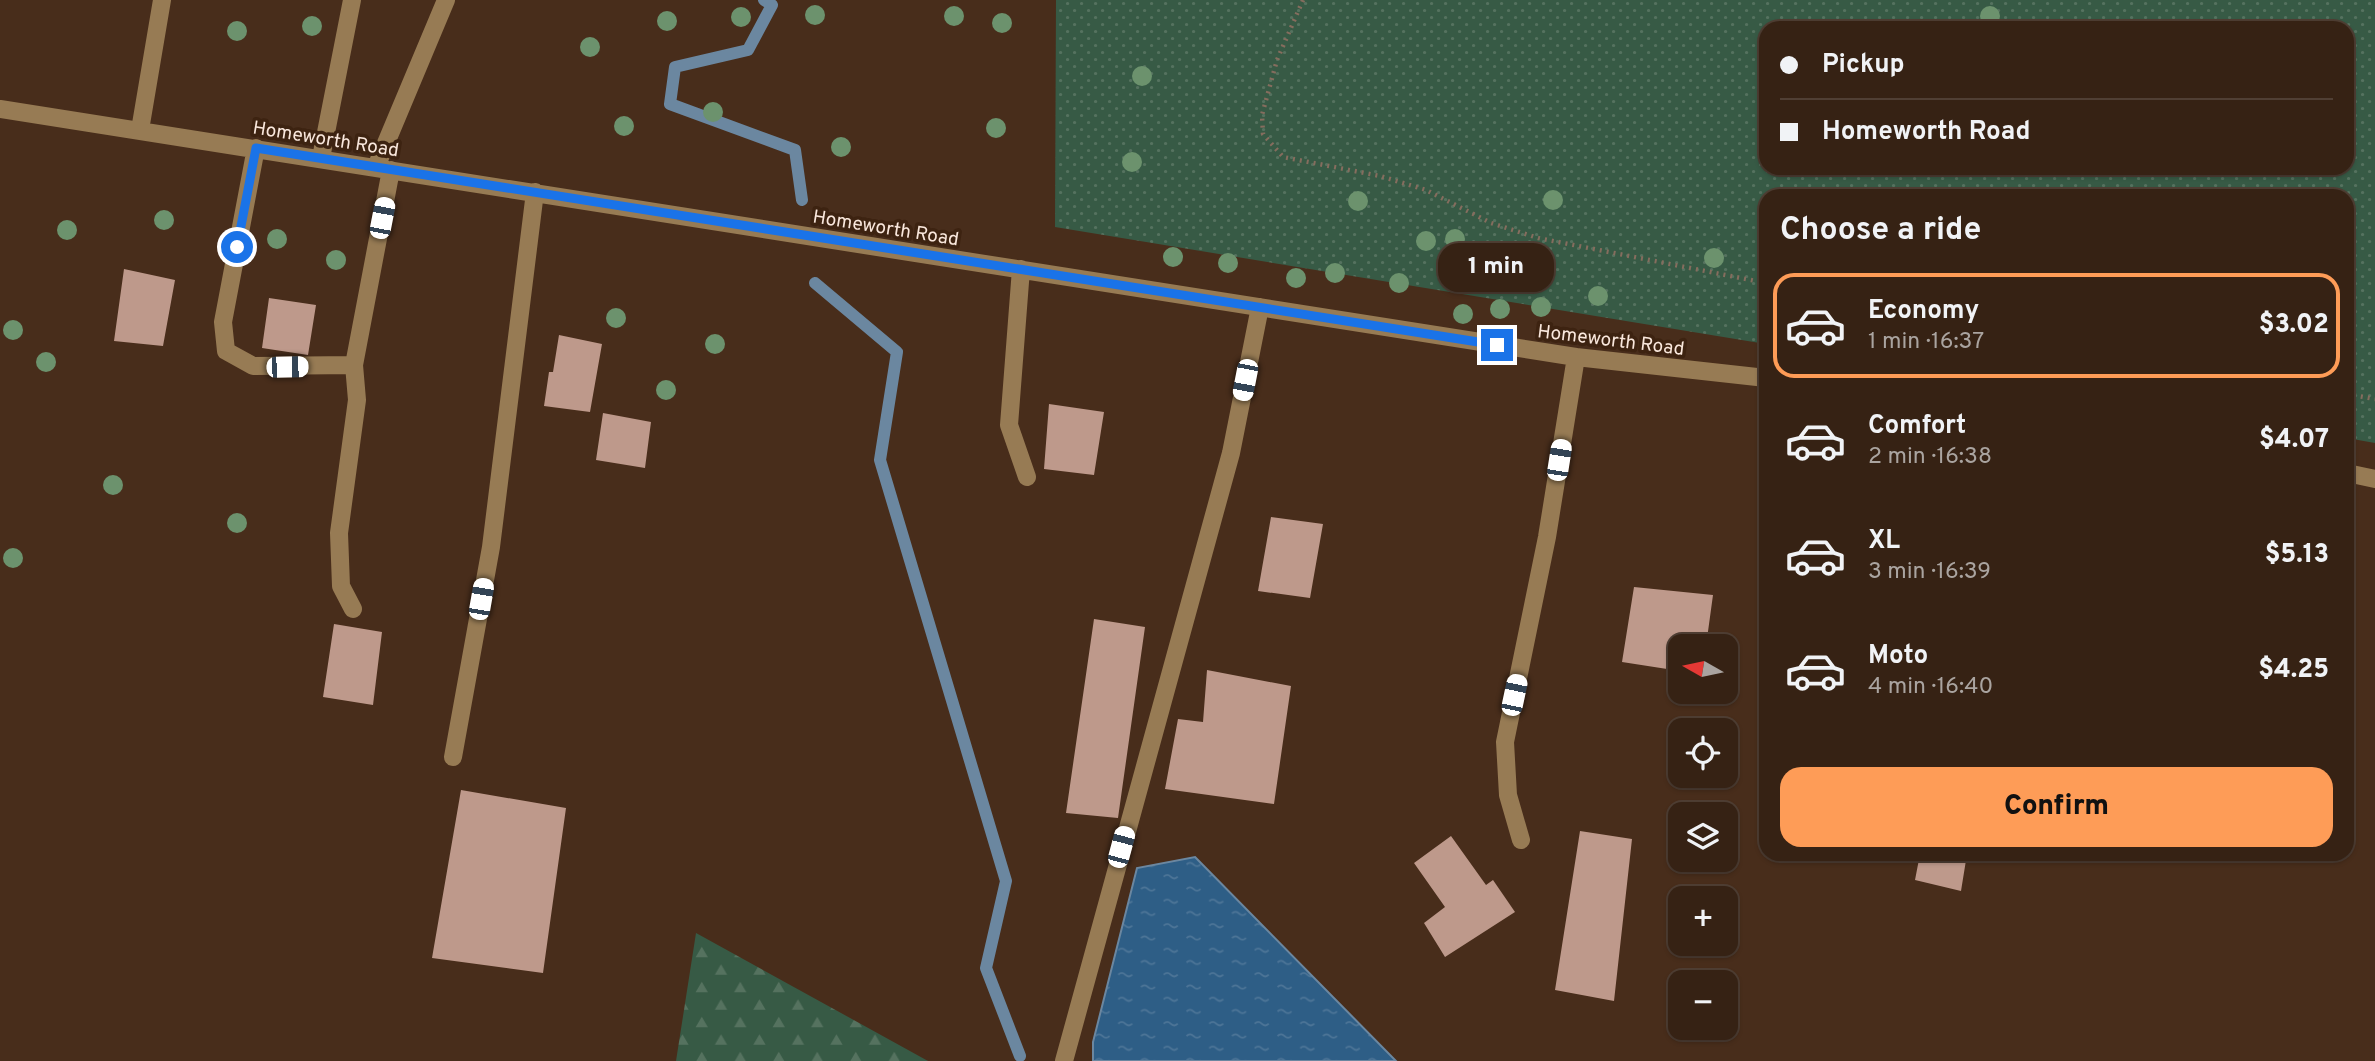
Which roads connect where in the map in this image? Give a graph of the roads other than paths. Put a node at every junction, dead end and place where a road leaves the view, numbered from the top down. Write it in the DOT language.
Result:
graph roads {
  1 [pos="162,0"];
  2 [pos="352,0"];
  3 [pos="446,0"];
  4 [pos="0,109"];
  5 [pos="140,130"];
  6 [pos="256,148"];
  7 [pos="321,159"];
  8 [pos="384,168"];
  9 [pos="535,192"];
  10 [pos="1021,269"];
  11 [pos="1260,307"];
  12 [pos="1576,357"];
  13 [pos="354,365"];
  14 [pos="1759,377"];
  15 [pos="2354,474"];
  16 [pos="1027,477"];
  17 [pos="2375,479"];
  18 [pos="353,609"];
  19 [pos="453,757"];
  20 [pos="1521,840"];
  21 [pos="1063,1061"];
  1 -- 5 [label="street"];
  2 -- 7 [label="street"];
  3 -- 8 [label="street"];
  4 -- 5 [label="street, Homeworth Road"];
  5 -- 6 [label="street, Homeworth Road"];
  6 -- 7 [label="street, Homeworth Road"];
  6 -- 13 [label="street"];
  7 -- 8 [label="street, Homeworth Road"];
  8 -- 9 [label="street, Homeworth Road"];
  8 -- 13 [label="street"];
  9 -- 10 [label="street, Homeworth Road"];
  9 -- 19 [label="street"];
  10 -- 11 [label="street, Homeworth Road"];
  10 -- 16 [label="street"];
  11 -- 12 [label="street, Homeworth Road"];
  11 -- 21 [label="street"];
  12 -- 14 [label="street, Homeworth Road"];
  12 -- 20 [label="street"];
  13 -- 18 [label="street"];
  15 -- 17 [label="street"];
}
